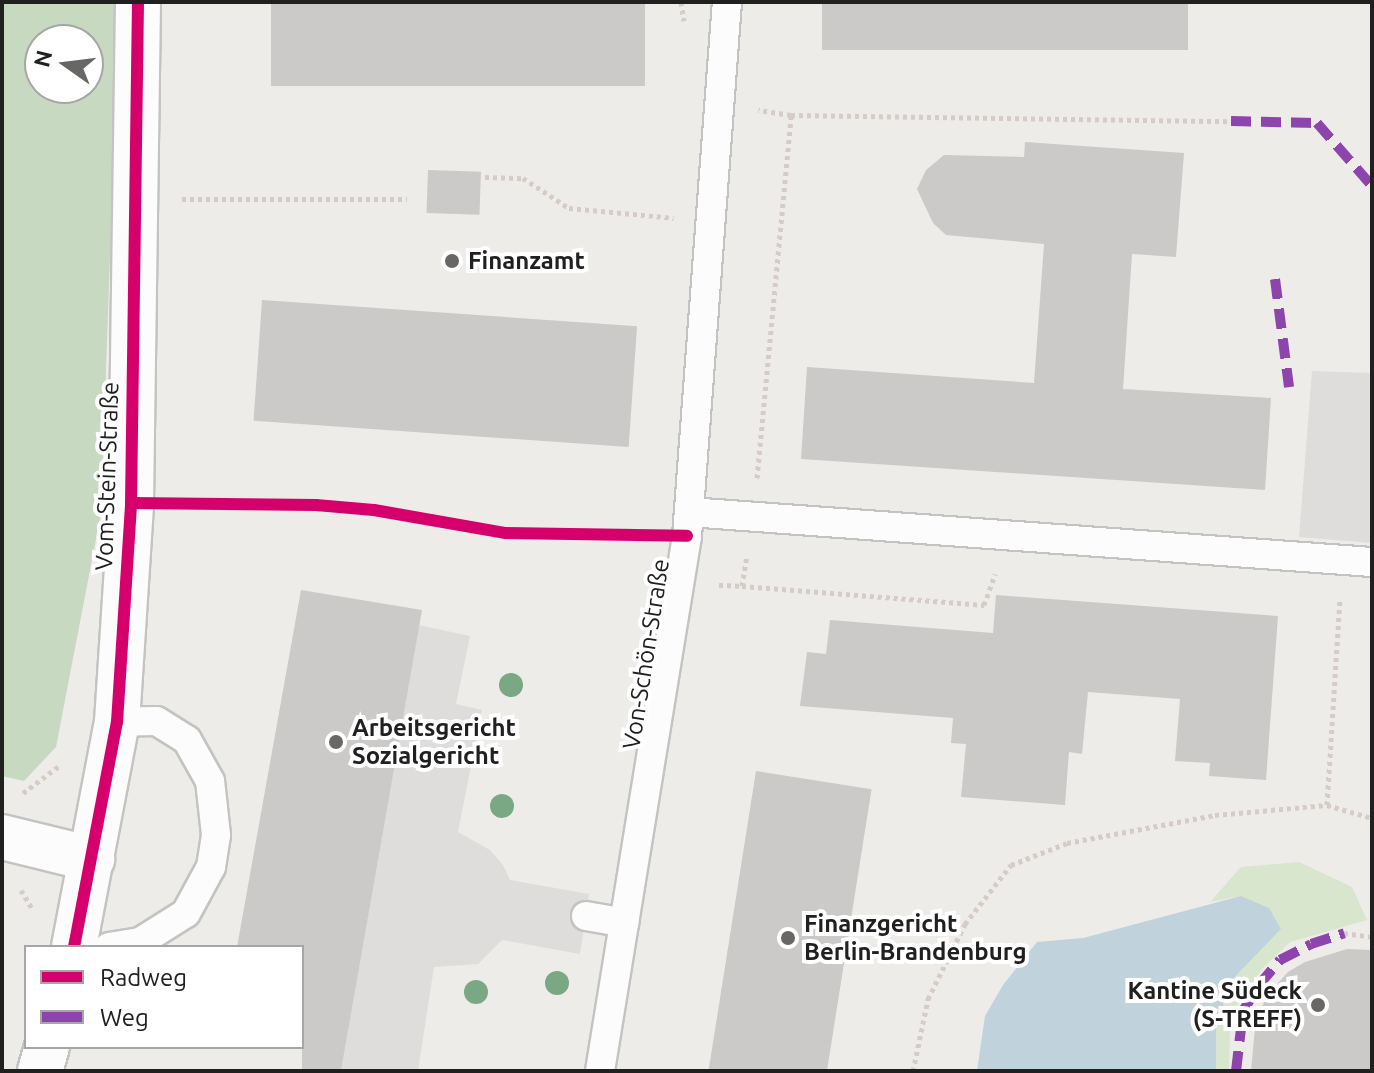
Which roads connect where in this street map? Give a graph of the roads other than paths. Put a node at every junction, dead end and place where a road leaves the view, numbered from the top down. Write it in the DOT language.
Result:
graph roads {
  1 [pos="138,2"];
  2 [pos="727,2"];
  3 [pos="689,512"];
  4 [pos="1372,562"];
  5 [pos="117,722"];
  6 [pos="2,837"];
  7 [pos="92,859"];
  8 [pos="586,916"];
  9 [pos="624,923"];
  10 [pos="90,945"];
  11 [pos="46,1049"];
  12 [pos="40,1071"];
  13 [pos="600,1071"];
  1 -- 5 [label="street, Vom-Stein-Straße"];
  2 -- 3 [label="lane, Von-Schön-Straße"];
  3 -- 4 [label="lane"];
  3 -- 9 [label="lane, Von-Schön-Straße"];
  5 -- 7 [label="street, Vom-Stein-Straße"];
  5 -- 10 [label="lane"];
  6 -- 7 [label="street"];
  7 -- 10 [label="street, Vom-Stein-Straße"];
  8 -- 9 [label="lane"];
  9 -- 13 [label="lane, Von-Schön-Straße"];
  11 -- 12 [label="street"];
}
